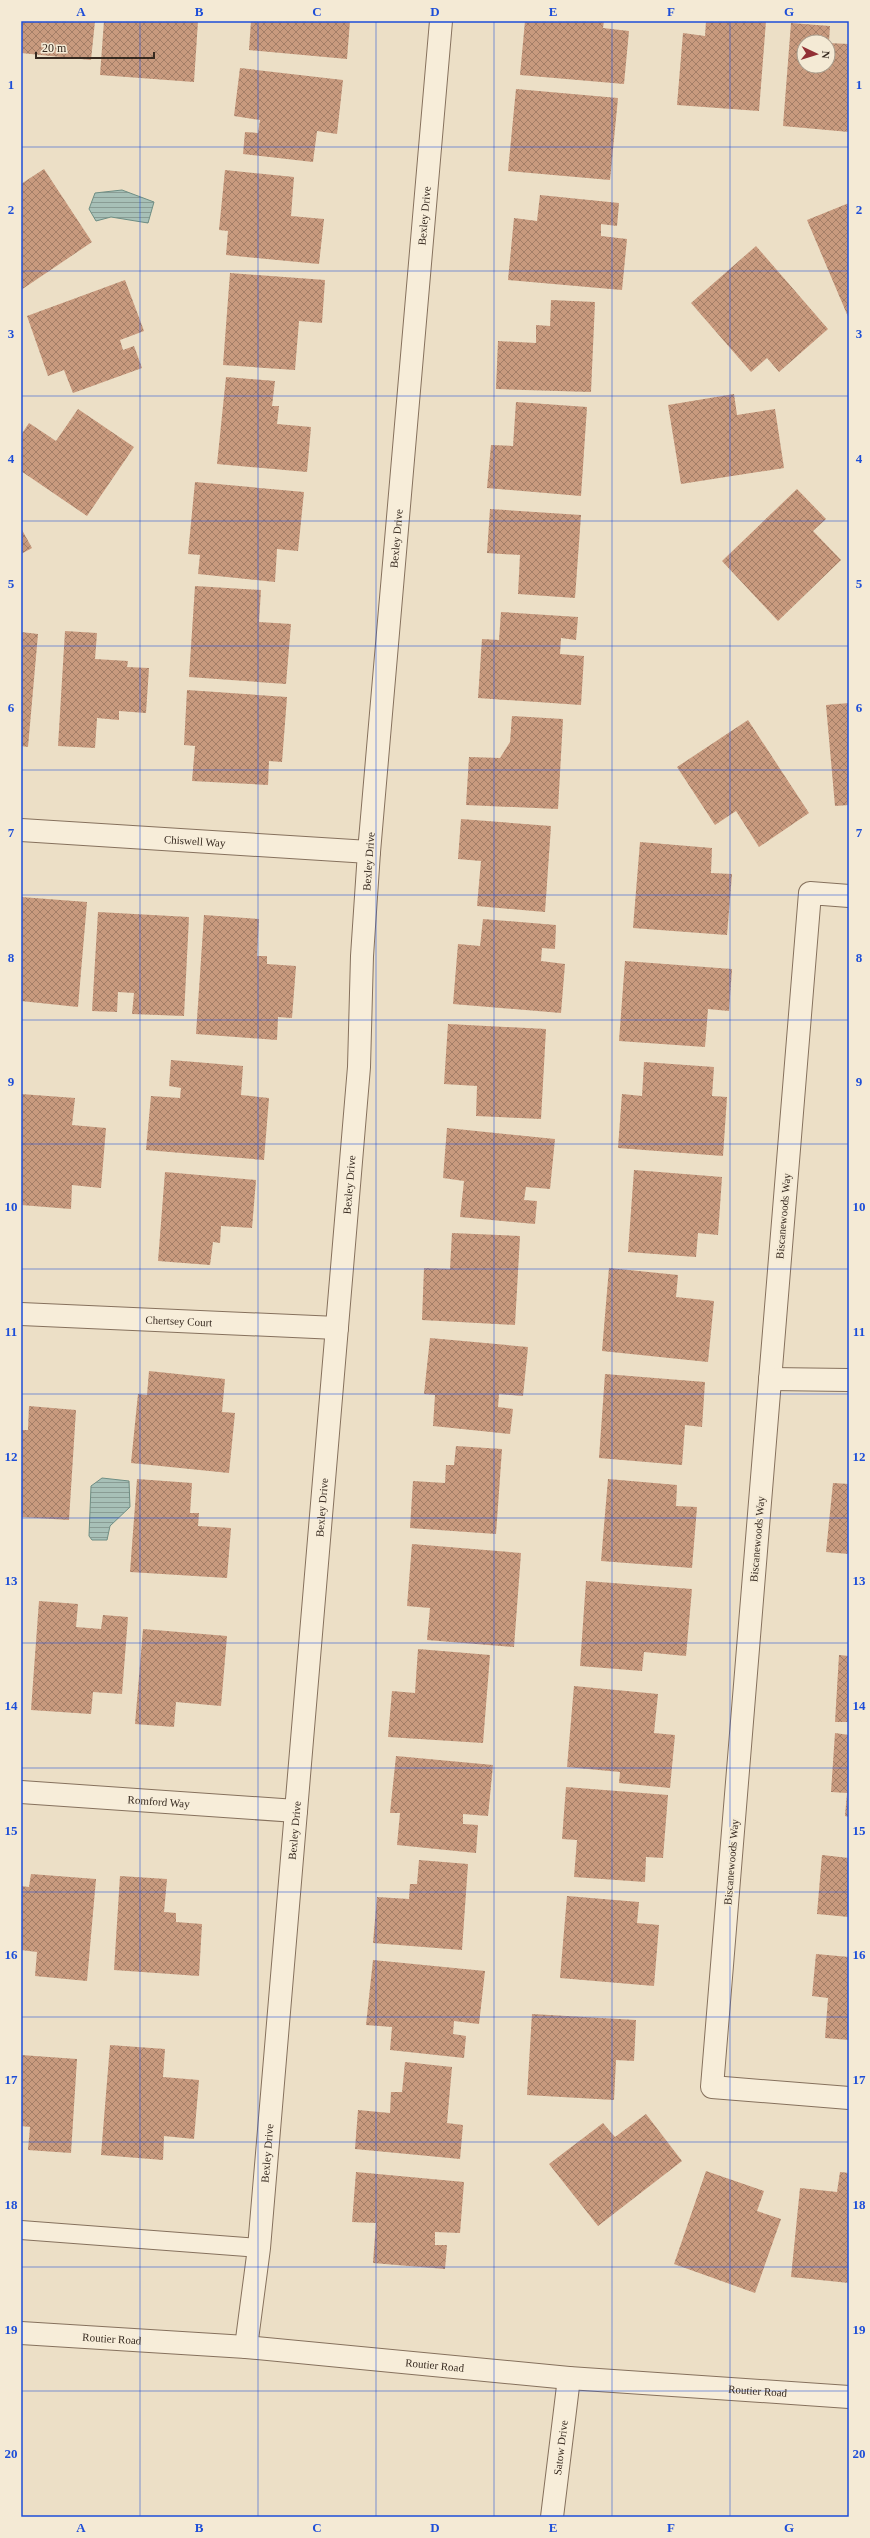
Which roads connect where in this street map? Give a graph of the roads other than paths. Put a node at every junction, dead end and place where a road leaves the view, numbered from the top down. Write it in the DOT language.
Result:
graph roads {
  1 [pos="441,21"];
  2 [pos="21,830"];
  3 [pos="369,852"];
  4 [pos="849,896"];
  5 [pos="21,1314"];
  6 [pos="337,1328"];
  7 [pos="770,1379"];
  8 [pos="849,1380"];
  9 [pos="21,1792"];
  10 [pos="296,1811"];
  11 [pos="849,2098"];
  12 [pos="21,2230"];
  13 [pos="259,2248"];
  14 [pos="21,2333"];
  15 [pos="246,2347"];
  16 [pos="569,2378"];
  17 [pos="849,2397"];
  18 [pos="552,2517"];
  1 -- 3 [label="street, Bexley Drive"];
  2 -- 3 [label="street, Chiswell Way"];
  3 -- 6 [label="street, Bexley Drive"];
  4 -- 7 [label="street, Biscanewoods Way"];
  5 -- 6 [label="street, Chertsey Court"];
  6 -- 10 [label="street, Bexley Drive"];
  7 -- 8 [label="street"];
  7 -- 11 [label="street, Biscanewoods Way"];
  9 -- 10 [label="street, Romford Way"];
  10 -- 13 [label="street, Bexley Drive"];
  12 -- 13 [label="lane"];
  13 -- 15 [label="street, Bexley Drive"];
  14 -- 15 [label="street, Routier Road"];
  15 -- 16 [label="street, Routier Road"];
  16 -- 17 [label="street, Routier Road"];
  16 -- 18 [label="street, Satow Drive"];
}
